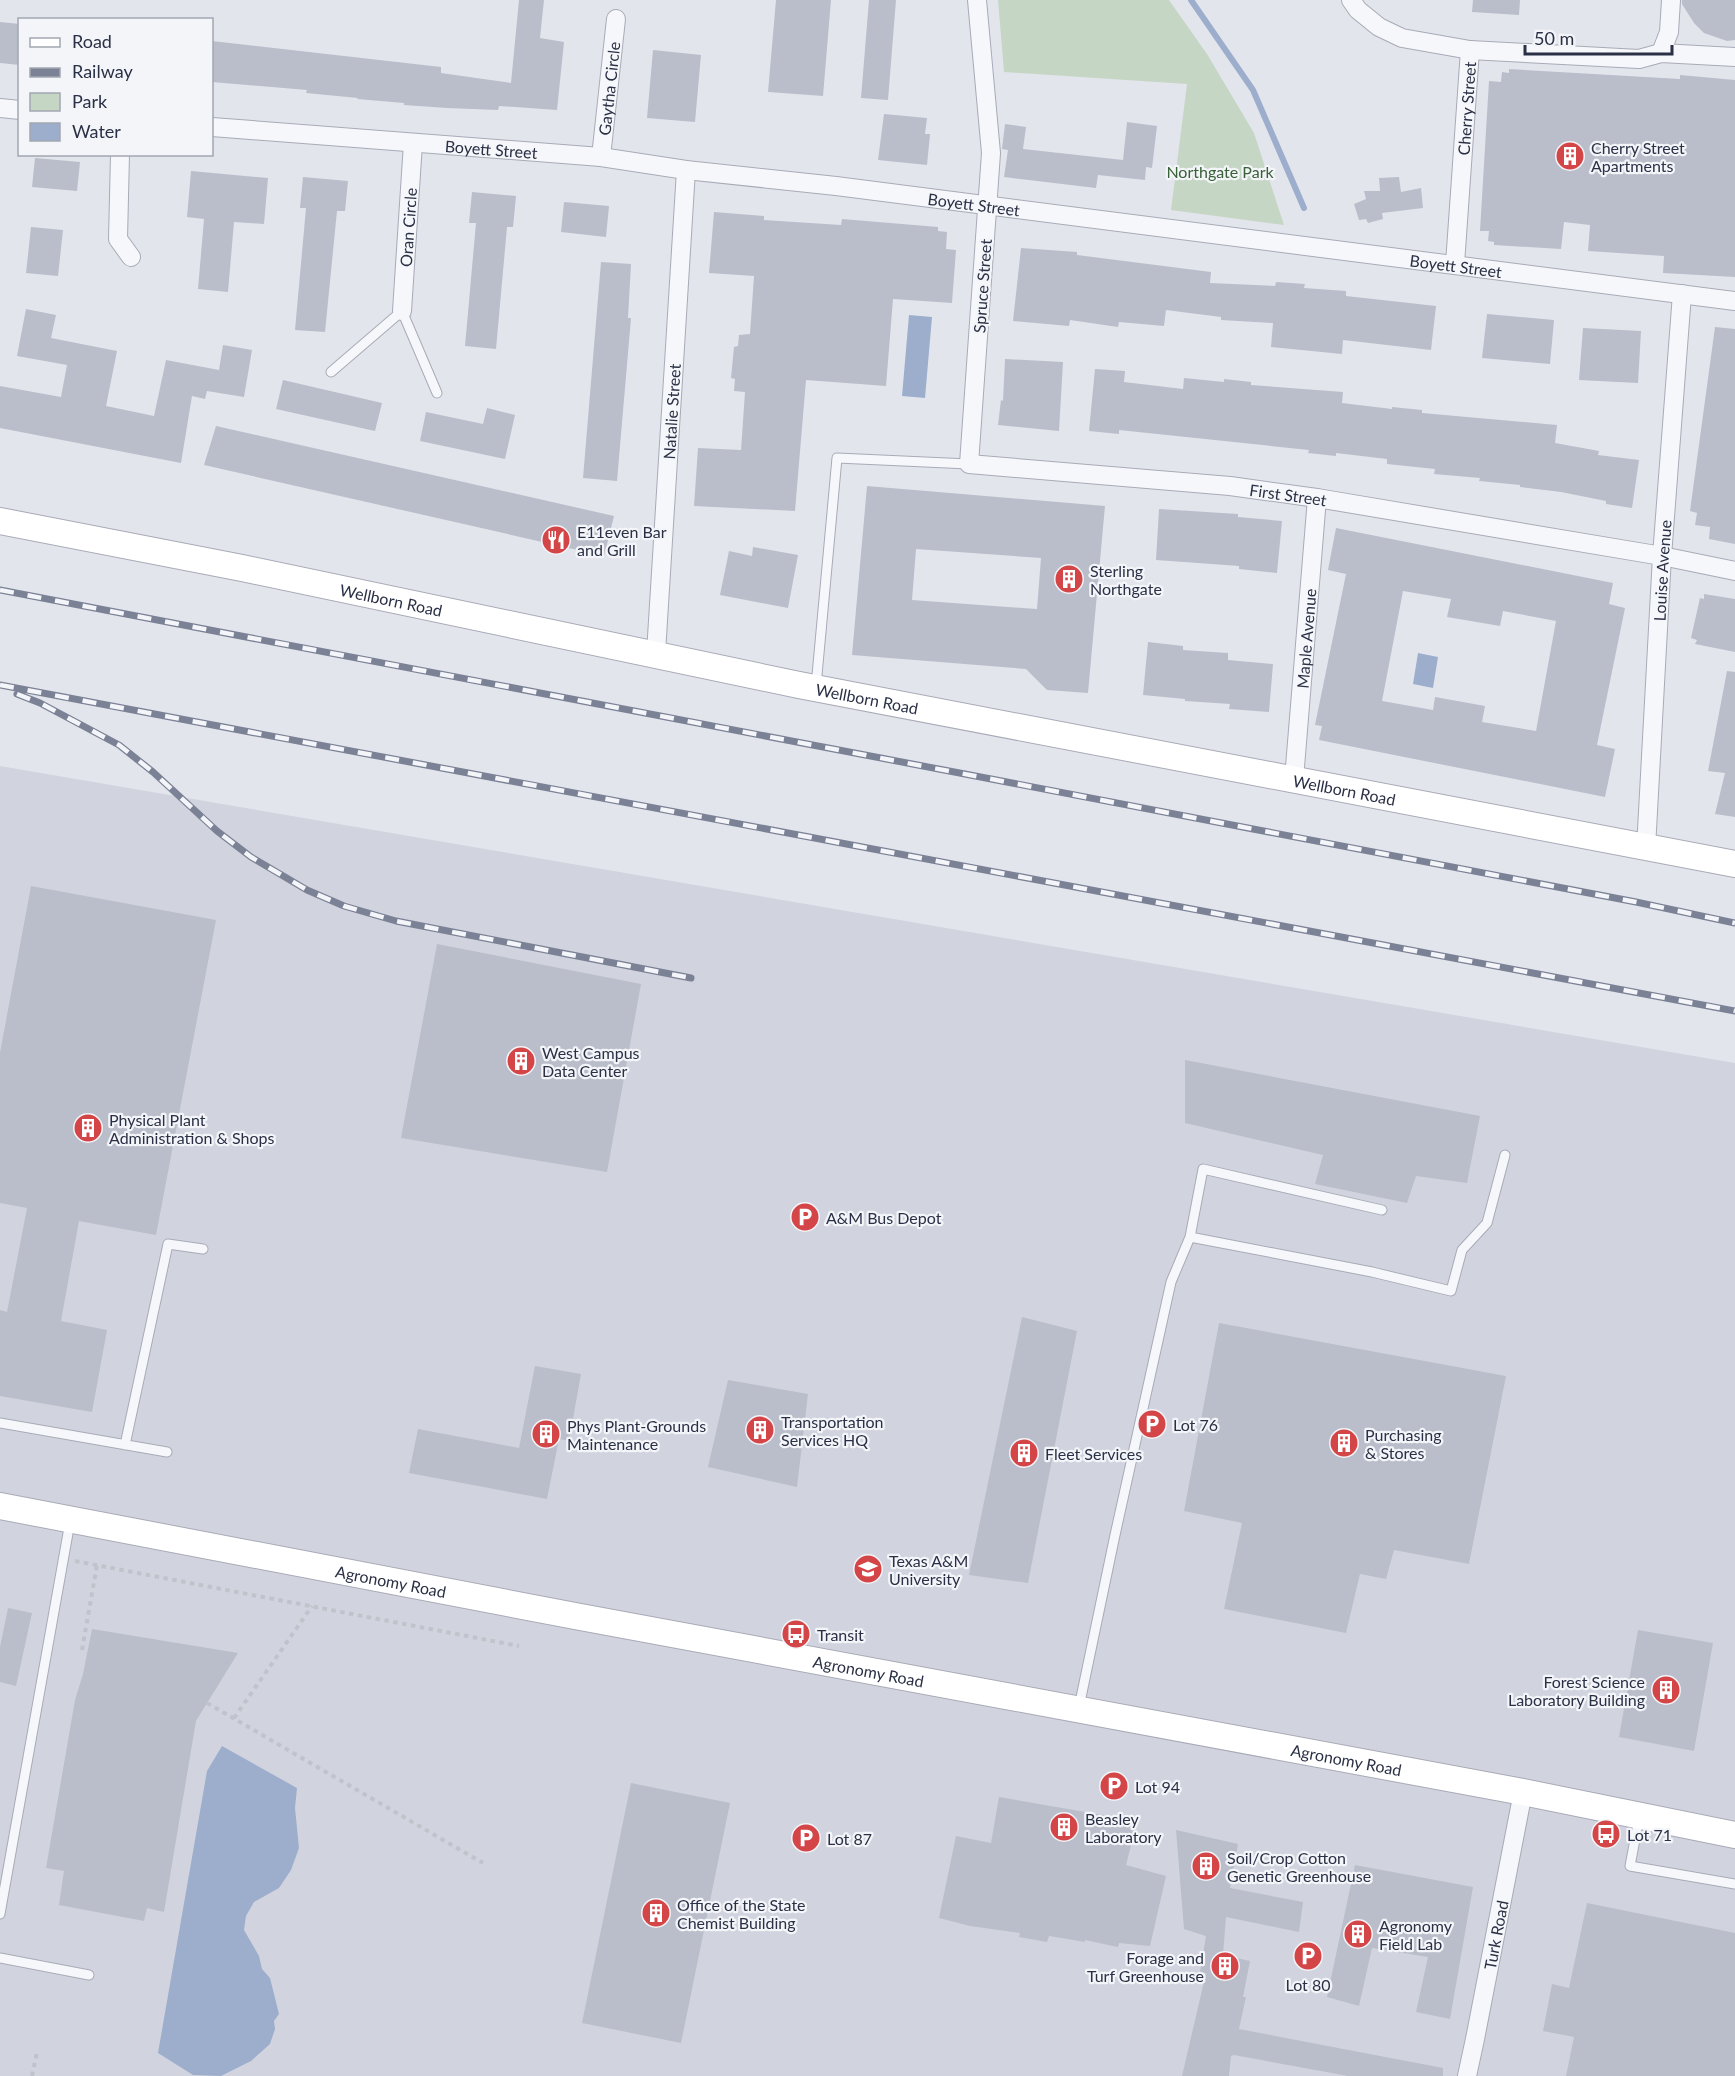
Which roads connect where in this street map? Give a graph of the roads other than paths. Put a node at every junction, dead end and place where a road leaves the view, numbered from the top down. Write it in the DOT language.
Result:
graph roads {
  1 [pos="977,0"];
  2 [pos="1351,0"];
  3 [pos="1671,0"];
  4 [pos="616,19"];
  5 [pos="1470,50"];
  6 [pos="1661,53"];
  7 [pos="1735,57"];
  8 [pos="0,108"];
  9 [pos="18,110"];
  10 [pos="213,127"];
  11 [pos="413,143"];
  12 [pos="120,156"];
  13 [pos="601,157"];
  14 [pos="686,170"];
  15 [pos="988,207"];
  16 [pos="131,257"];
  17 [pos="1455,264"];
  18 [pos="1682,294"];
  19 [pos="1735,301"];
  20 [pos="402,311"];
  21 [pos="331,372"];
  22 [pos="437,393"];
  23 [pos="969,464"];
  24 [pos="1317,498"];
  25 [pos="0,520"];
  26 [pos="1662,556"];
  27 [pos="1735,571"];
  28 [pos="656,653"];
  29 [pos="816,688"];
  30 [pos="1294,779"];
  31 [pos="1646,848"];
  32 [pos="1735,864"];
  33 [pos="1505,1155"];
  34 [pos="1382,1210"];
  35 [pos="1190,1237"];
  36 [pos="203,1249"];
  37 [pos="0,1423"];
  38 [pos="126,1444"];
  39 [pos="167,1452"];
  40 [pos="0,1506"];
  41 [pos="70,1519"];
  42 [pos="1079,1709"];
  43 [pos="1523,1792"];
  44 [pos="1639,1815"];
  45 [pos="1735,1834"];
  46 [pos="1735,1884"];
  47 [pos="0,1914"];
  48 [pos="0,1958"];
  49 [pos="89,1975"];
  50 [pos="1467,2076"];
  1 -- 15 [label="street, Spruce Street"];
  2 -- 5 [label="street, Cherry Street"];
  3 -- 6 [label="street"];
  4 -- 13 [label="street, Gaytha Circle"];
  5 -- 6 [label="street"];
  5 -- 17 [label="street, Cherry Street"];
  6 -- 7 [label="street"];
  8 -- 9 [label="street"];
  10 -- 11 [label="street, Boyett Street"];
  11 -- 13 [label="street, Boyett Street"];
  11 -- 20 [label="street, Oran Circle"];
  12 -- 16 [label="street"];
  13 -- 14 [label="street, Boyett Street"];
  14 -- 15 [label="street, Boyett Street"];
  14 -- 28 [label="street, Natalie Street"];
  15 -- 17 [label="street, Boyett Street"];
  15 -- 23 [label="street, Spruce Street"];
  17 -- 18 [label="street, Boyett Street"];
  18 -- 19 [label="street, Boyett Street"];
  18 -- 26 [label="street, Louise Avenue"];
  20 -- 21 [label="lane"];
  20 -- 22 [label="lane"];
  23 -- 24 [label="street, First Street"];
  23 -- 29 [label="lane, First Street"];
  24 -- 26 [label="street, First Street"];
  24 -- 30 [label="street, Maple Avenue"];
  25 -- 28 [label="main road, Wellborn Road"];
  26 -- 27 [label="street, First Street"];
  26 -- 31 [label="street, Louise Avenue"];
  28 -- 29 [label="main road, Wellborn Road"];
  29 -- 30 [label="main road, Wellborn Road"];
  30 -- 31 [label="main road, Wellborn Road"];
  31 -- 32 [label="main road, Wellborn Road"];
  33 -- 35 [label="lane"];
  34 -- 35 [label="lane"];
  35 -- 42 [label="lane"];
  36 -- 38 [label="lane"];
  37 -- 38 [label="lane"];
  38 -- 39 [label="lane"];
  40 -- 41 [label="main road, Agronomy Road"];
  41 -- 42 [label="main road, Agronomy Road"];
  41 -- 47 [label="lane"];
  42 -- 43 [label="main road, Agronomy Road"];
  43 -- 44 [label="main road, Agronomy Road"];
  43 -- 50 [label="street, Turk Road"];
  44 -- 45 [label="main road, Agronomy Road"];
  44 -- 46 [label="lane"];
  48 -- 49 [label="lane"];
}
